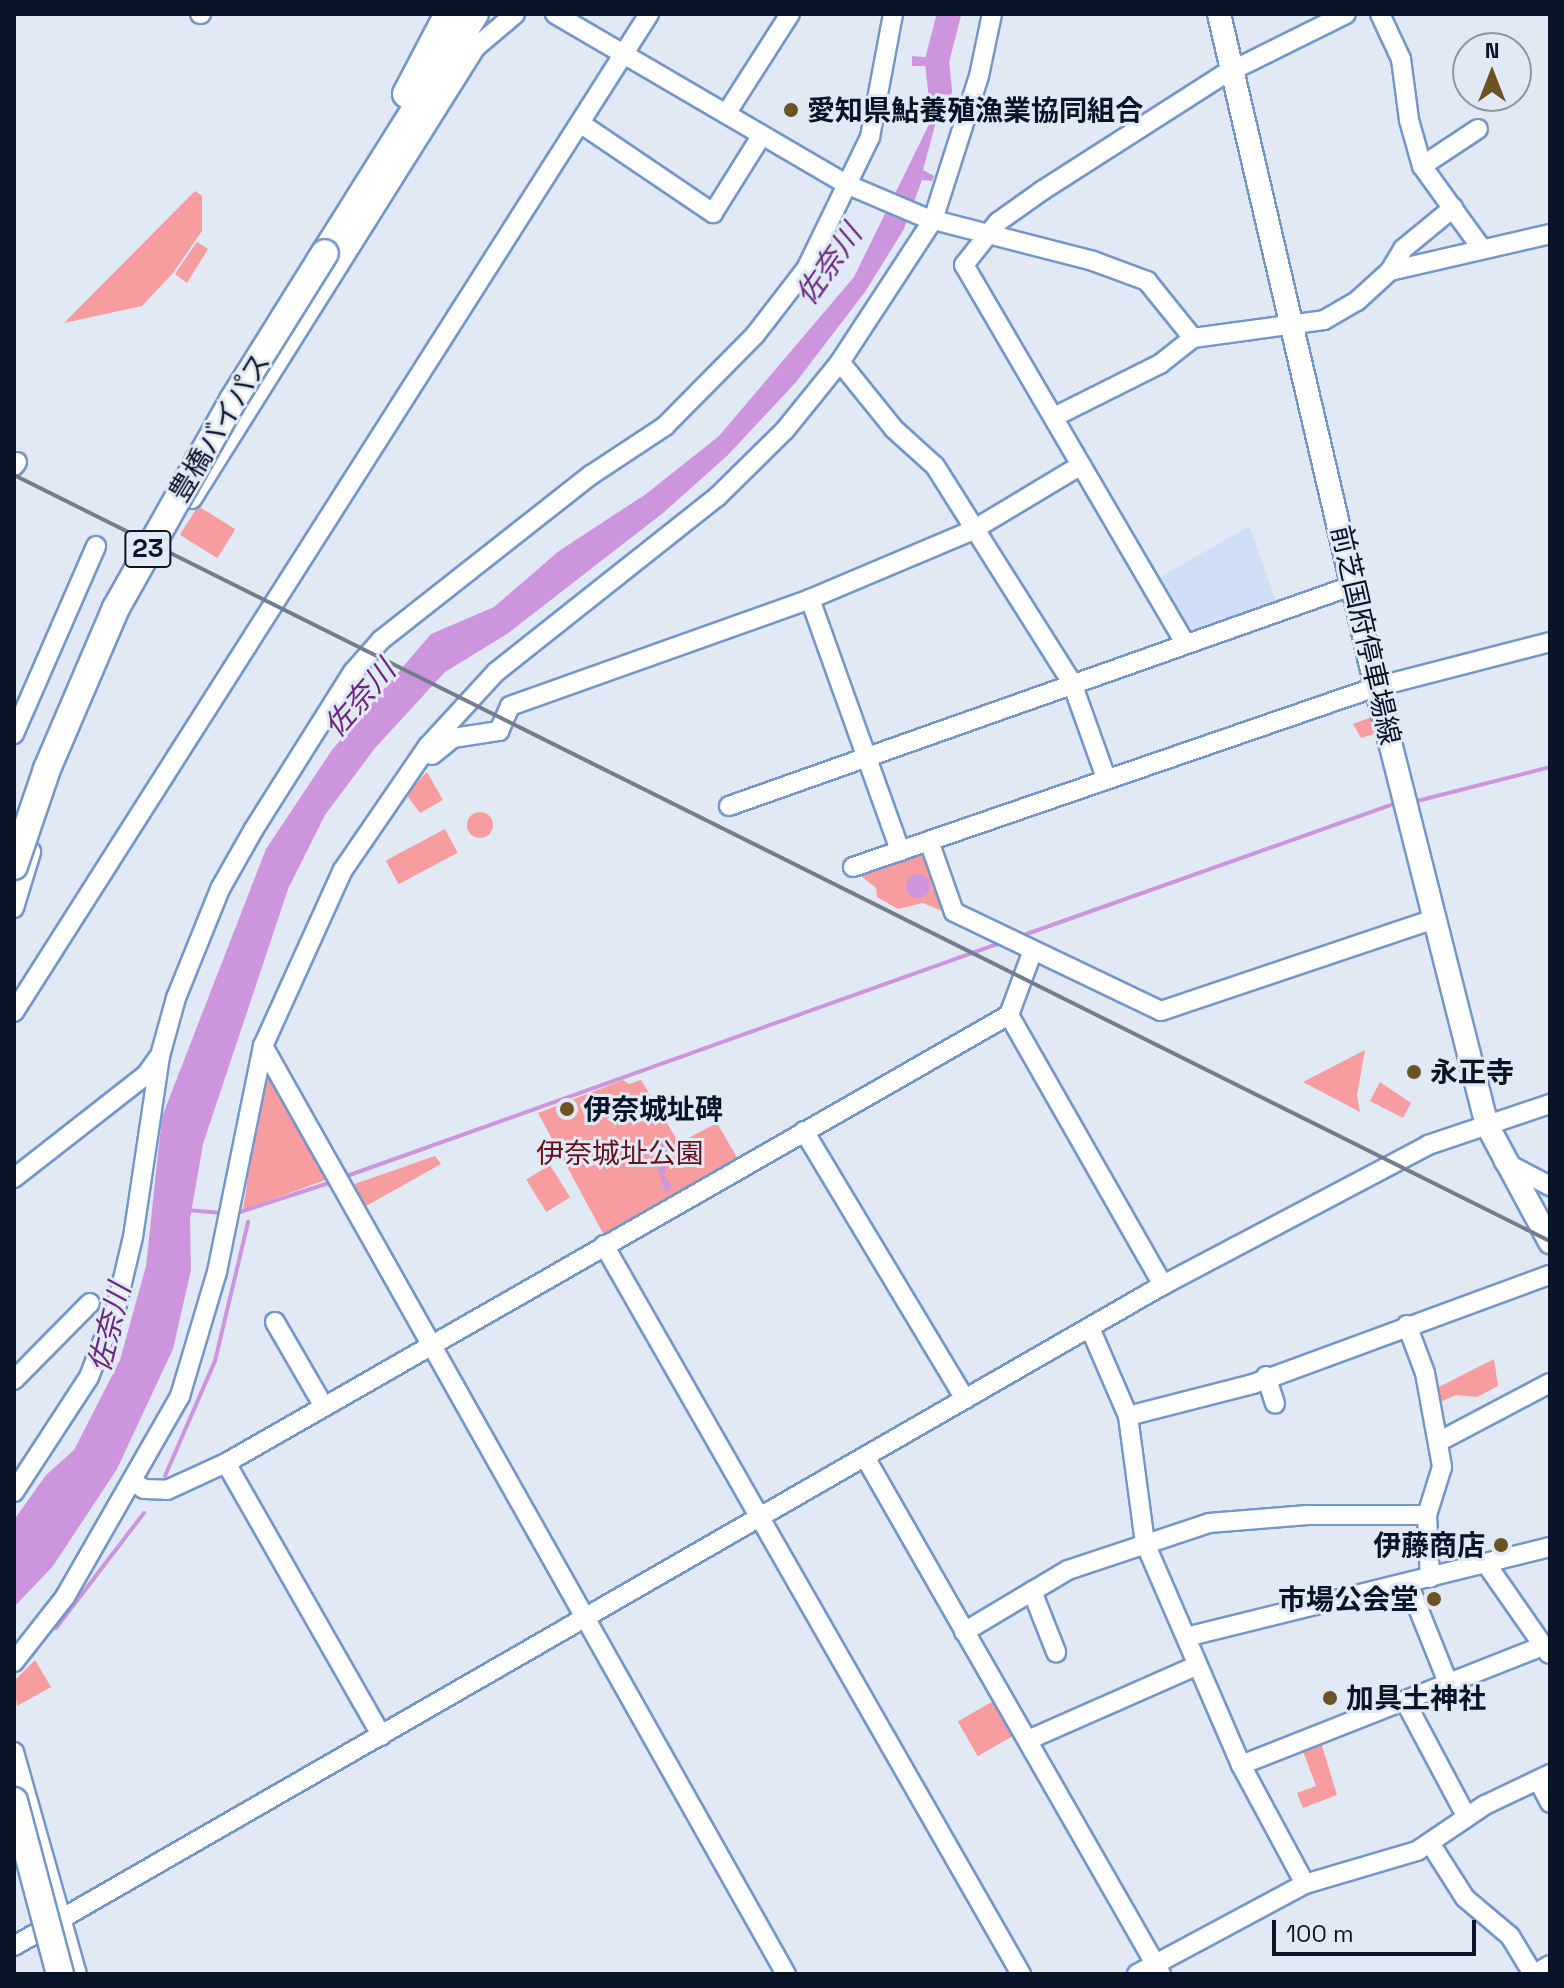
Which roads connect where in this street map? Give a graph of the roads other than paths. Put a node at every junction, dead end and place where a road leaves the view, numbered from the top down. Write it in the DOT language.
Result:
graph roads {
  1 [pos="448,14"];
  2 [pos="461,14"];
  3 [pos="475,14"];
  4 [pos="515,14"];
  5 [pos="555,14"];
  6 [pos="649,14"];
  7 [pos="790,14"];
  8 [pos="893,14"];
  9 [pos="992,14"];
  10 [pos="1219,14"];
  11 [pos="1346,14"];
  12 [pos="1380,14"];
  13 [pos="624,54"];
  14 [pos="1232,71"];
  15 [pos="726,114"];
  16 [pos="580,123"];
  17 [pos="1478,129"];
  18 [pos="762,135"];
  19 [pos="373,153"];
  20 [pos="1422,166"];
  21 [pos="850,185"];
  22 [pos="1453,208"];
  23 [pos="929,219"];
  24 [pos="990,233"];
  25 [pos="1550,234"];
  26 [pos="1482,249"];
  27 [pos="1390,271"];
  28 [pos="1294,328"];
  29 [pos="1193,338"];
  30 [pos="840,362"];
  31 [pos="1054,417"];
  32 [pos="1081,465"];
  33 [pos="973,530"];
  34 [pos="96,546"];
  35 [pos="1354,585"];
  36 [pos="810,599"];
  37 [pos="1550,642"];
  38 [pos="1185,643"];
  39 [pos="1072,683"];
  40 [pos="1376,687"];
  41 [pos="14,734"];
  42 [pos="867,756"];
  43 [pos="412,773"];
  44 [pos="1106,778"];
  45 [pos="729,806"];
  46 [pos="14,837"];
  47 [pos="929,841"];
  48 [pos="900,851"];
  49 [pos="853,867"];
  50 [pos="16,880"];
  51 [pos="14,908"];
  52 [pos="1434,919"];
  53 [pos="1033,950"];
  54 [pos="14,1012"];
  55 [pos="1009,1015"];
  56 [pos="263,1046"];
  57 [pos="160,1056"];
  58 [pos="1550,1104"];
  59 [pos="1487,1125"];
  60 [pos="804,1131"];
  61 [pos="1504,1162"];
  62 [pos="14,1178"];
  63 [pos="1550,1186"];
  64 [pos="1550,1242"];
  65 [pos="604,1245"];
  66 [pos="1550,1275"];
  67 [pos="1163,1285"];
  68 [pos="90,1303"];
  69 [pos="275,1322"];
  70 [pos="1407,1325"];
  71 [pos="1090,1328"];
  72 [pos="430,1347"];
  73 [pos="1266,1376"];
  74 [pos="14,1380"];
  75 [pos="1550,1383"];
  76 [pos="965,1399"];
  77 [pos="1275,1404"];
  78 [pos="324,1407"];
  79 [pos="1128,1416"];
  80 [pos="1438,1442"];
  81 [pos="865,1457"];
  82 [pos="226,1463"];
  83 [pos="133,1482"];
  84 [pos="14,1492"];
  85 [pos="1427,1515"];
  86 [pos="759,1519"];
  87 [pos="1145,1543"];
  88 [pos="1550,1547"];
  89 [pos="1487,1565"];
  90 [pos="1430,1578"];
  91 [pos="1408,1583"];
  92 [pos="1032,1591"];
  93 [pos="585,1618"];
  94 [pos="964,1632"];
  95 [pos="1186,1637"];
  96 [pos="1546,1651"];
  97 [pos="1056,1652"];
  98 [pos="14,1662"];
  99 [pos="1196,1666"];
  100 [pos="1449,1685"];
  101 [pos="1406,1703"];
  102 [pos="382,1736"];
  103 [pos="1028,1740"];
  104 [pos="14,1752"];
  105 [pos="1241,1765"];
  106 [pos="1544,1777"];
  107 [pos="14,1801"];
  108 [pos="1550,1803"];
  109 [pos="1466,1816"];
  110 [pos="14,1832"];
  111 [pos="1430,1843"];
  112 [pos="1305,1884"];
  113 [pos="59,1919"];
  114 [pos="14,1946"];
  115 [pos="1550,1965"];
  116 [pos="1159,1971"];
  117 [pos="62,1972"];
  118 [pos="786,1974"];
  119 [pos="1021,1974"];
  120 [pos="1137,1974"];
  121 [pos="1534,1974"];
  1 -- 19 [label="highway"];
  2 -- 19 [label="highway, 豊橋バイパス / 23"];
  3 -- 50 [label="highway, 豊橋バイパス / 23, bridge"];
  4 -- 50 [label="street"];
  5 -- 13 [label="street"];
  6 -- 13 [label="street"];
  7 -- 15 [label="street"];
  8 -- 21 [label="street"];
  9 -- 23 [label="street"];
  10 -- 14 [label="main road, 前芝国府停車場線"];
  11 -- 14 [label="street"];
  12 -- 20 [label="street"];
  13 -- 15 [label="street"];
  13 -- 16 [label="street"];
  14 -- 24 [label="street"];
  14 -- 28 [label="main road, 前芝国府停車場線"];
  15 -- 18 [label="street"];
  16 -- 18 [label="street"];
  16 -- 54 [label="street"];
  17 -- 20 [label="street"];
  18 -- 21 [label="street"];
  19 -- 46 [label="highway, 豊橋バイパス / 23"];
  20 -- 22 [label="street"];
  21 -- 23 [label="street"];
  21 -- 57 [label="street"];
  22 -- 26 [label="street"];
  22 -- 27 [label="street"];
  23 -- 24 [label="street"];
  23 -- 30 [label="street"];
  24 -- 29 [label="street"];
  24 -- 31 [label="street"];
  25 -- 26 [label="street"];
  26 -- 27 [label="street"];
  27 -- 28 [label="street"];
  28 -- 29 [label="street"];
  28 -- 35 [label="main road, 前芝国府停車場線"];
  29 -- 31 [label="street"];
  30 -- 33 [label="street"];
  30 -- 43 [label="street"];
  31 -- 32 [label="street"];
  32 -- 33 [label="street"];
  32 -- 38 [label="street"];
  33 -- 36 [label="street"];
  33 -- 39 [label="street"];
  34 -- 41 [label="street"];
  35 -- 38 [label="street"];
  35 -- 40 [label="main road, 前芝国府停車場線"];
  36 -- 42 [label="street"];
  36 -- 43 [label="street"];
  37 -- 40 [label="street"];
  38 -- 39 [label="street"];
  39 -- 42 [label="street"];
  39 -- 44 [label="street"];
  40 -- 44 [label="street"];
  40 -- 52 [label="main road, 前芝国府停車場線"];
  42 -- 45 [label="street"];
  42 -- 48 [label="street"];
  43 -- 56 [label="street"];
  44 -- 47 [label="street"];
  47 -- 48 [label="street"];
  47 -- 53 [label="street"];
  48 -- 49 [label="street"];
  50 -- 51 [label="street"];
  52 -- 53 [label="street"];
  52 -- 59 [label="main road, 前芝国府停車場線"];
  53 -- 55 [label="street"];
  55 -- 60 [label="street"];
  55 -- 67 [label="street"];
  56 -- 72 [label="street"];
  56 -- 83 [label="street"];
  57 -- 62 [label="street"];
  57 -- 84 [label="street"];
  58 -- 59 [label="street"];
  59 -- 61 [label="main road, 前芝国府停車場線"];
  59 -- 67 [label="street"];
  60 -- 65 [label="street"];
  60 -- 76 [label="street"];
  61 -- 63 [label="street"];
  61 -- 64 [label="main road, 前芝国府停車場線"];
  65 -- 72 [label="street"];
  65 -- 86 [label="street"];
  66 -- 70 [label="street"];
  67 -- 71 [label="street"];
  68 -- 74 [label="street"];
  69 -- 78 [label="street"];
  70 -- 73 [label="street"];
  70 -- 80 [label="street"];
  71 -- 76 [label="street"];
  71 -- 79 [label="street"];
  72 -- 78 [label="street"];
  72 -- 93 [label="street"];
  73 -- 77 [label="street"];
  73 -- 79 [label="street"];
  75 -- 80 [label="street"];
  76 -- 81 [label="street"];
  78 -- 82 [label="street"];
  79 -- 87 [label="street"];
  80 -- 85 [label="street"];
  81 -- 86 [label="street"];
  81 -- 94 [label="street"];
  82 -- 83 [label="street"];
  82 -- 102 [label="street"];
  83 -- 98 [label="street"];
  85 -- 87 [label="street"];
  85 -- 90 [label="street"];
  86 -- 93 [label="street"];
  86 -- 119 [label="street"];
  87 -- 92 [label="street"];
  87 -- 95 [label="street"];
  88 -- 89 [label="street"];
  89 -- 90 [label="street"];
  89 -- 96 [label="street"];
  90 -- 91 [label="street"];
  91 -- 95 [label="street"];
  91 -- 100 [label="street"];
  92 -- 94 [label="street"];
  92 -- 97 [label="street"];
  93 -- 102 [label="street"];
  93 -- 118 [label="street"];
  94 -- 103 [label="street"];
  95 -- 99 [label="street"];
  96 -- 100 [label="street"];
  99 -- 103 [label="street"];
  99 -- 105 [label="street"];
  100 -- 101 [label="street"];
  101 -- 105 [label="street"];
  101 -- 109 [label="street"];
  102 -- 113 [label="street"];
  103 -- 116 [label="street"];
  104 -- 113 [label="street"];
  105 -- 112 [label="street"];
  106 -- 108 [label="street"];
  106 -- 109 [label="street"];
  107 -- 117 [label="highway, bridge"];
  109 -- 111 [label="street"];
  110 -- 117 [label="highway"];
  111 -- 112 [label="street"];
  111 -- 121 [label="street"];
  112 -- 116 [label="street"];
  113 -- 114 [label="street"];
  113 -- 117 [label="street"];
  115 -- 121 [label="street"];
  116 -- 120 [label="street"];
}
